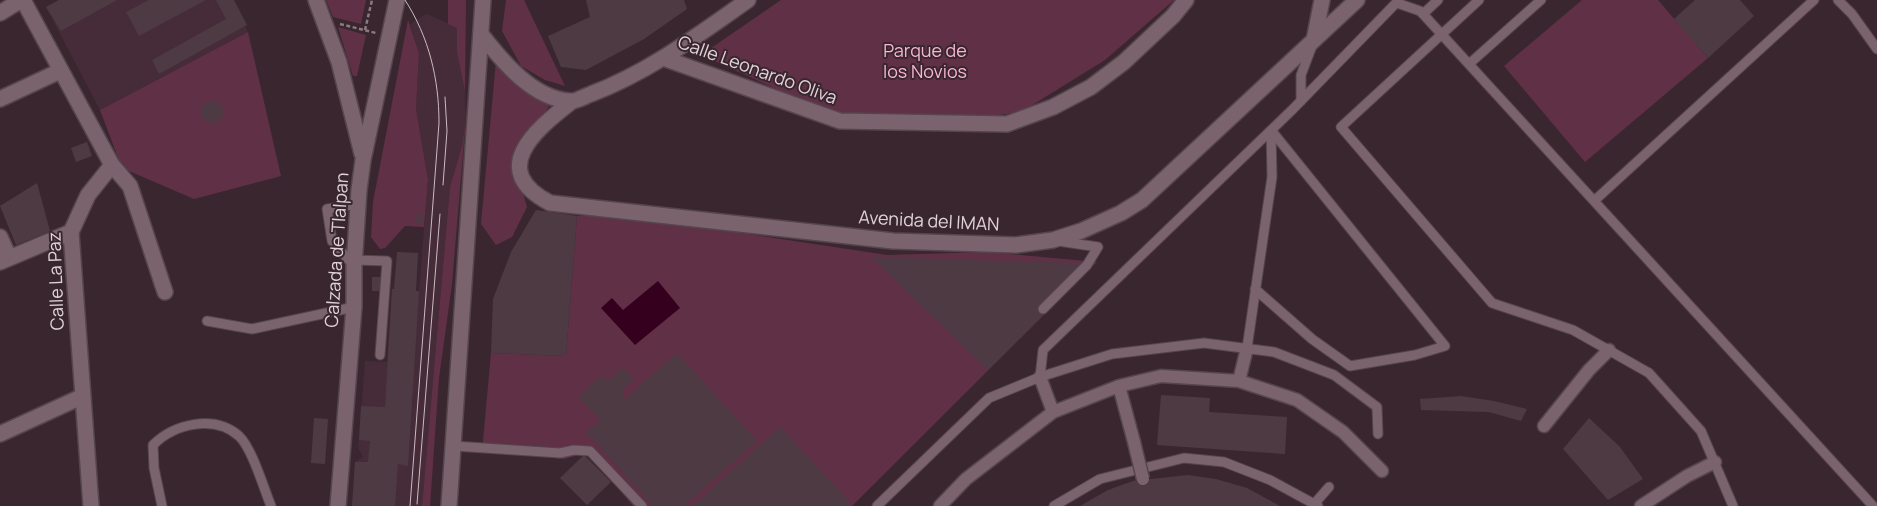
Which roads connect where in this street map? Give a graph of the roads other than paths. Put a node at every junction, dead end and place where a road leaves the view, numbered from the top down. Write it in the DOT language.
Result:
graph roads {
  1 [pos="22,0"];
  2 [pos="316,0"];
  3 [pos="398,0"];
  4 [pos="483,0"];
  5 [pos="748,0"];
  6 [pos="1186,0"];
  7 [pos="1322,0"];
  8 [pos="1357,0"];
  9 [pos="1438,0"];
  10 [pos="1480,0"];
  11 [pos="1541,0"];
  12 [pos="1814,0"];
  13 [pos="1838,0"];
  14 [pos="1398,1"];
  15 [pos="0,13"];
  16 [pos="1423,14"];
  17 [pos="481,34"];
  18 [pos="1441,34"];
  19 [pos="1314,40"];
  20 [pos="1877,49"];
  21 [pos="663,58"];
  22 [pos="1469,64"];
  23 [pos="60,71"];
  24 [pos="0,99"];
  25 [pos="1301,101"];
  26 [pos="571,102"];
  27 [pos="1271,130"];
  28 [pos="363,160"];
  29 [pos="112,165"];
  30 [pos="1594,200"];
  31 [pos="358,204"];
  32 [pos="71,232"];
  33 [pos="0,237"];
  34 [pos="1053,240"];
  35 [pos="5,259"];
  36 [pos="354,263"];
  37 [pos="1255,289"];
  38 [pos="165,292"];
  39 [pos="354,307"];
  40 [pos="1043,310"];
  41 [pos="207,321"];
  42 [pos="1247,348"];
  43 [pos="1609,350"];
  44 [pos="380,355"];
  45 [pos="1040,377"];
  46 [pos="1239,381"];
  47 [pos="1118,386"];
  48 [pos="81,397"];
  49 [pos="1054,412"];
  50 [pos="1544,426"];
  51 [pos="0,434"];
  52 [pos="1378,434"];
  53 [pos="454,446"];
  54 [pos="1715,462"];
  55 [pos="1382,471"];
  56 [pos="1143,479"];
  57 [pos="1329,486"];
  58 [pos="1316,504"];
  59 [pos="91,506"];
  60 [pos="162,506"];
  61 [pos="271,506"];
  62 [pos="338,506"];
  63 [pos="449,506"];
  64 [pos="642,506"];
  65 [pos="877,506"];
  66 [pos="940,506"];
  67 [pos="1054,506"];
  68 [pos="1640,506"];
  69 [pos="1733,506"];
  70 [pos="1873,506"];
  1 -- 15 [label="street"];
  1 -- 23 [label="street"];
  2 -- 28 [label="street"];
  3 -- 28 [label="street, Calzada de Tlalpan"];
  4 -- 17 [label="street"];
  5 -- 21 [label="street, Avenida del IMAN"];
  6 -- 21 [label="street, Calle Leonardo Oliva"];
  7 -- 19 [label="street"];
  8 -- 19 [label="street, Avenida del IMAN"];
  9 -- 16 [label="lane"];
  10 -- 18 [label="lane"];
  11 -- 22 [label="lane"];
  12 -- 30 [label="lane"];
  13 -- 20 [label="lane"];
  14 -- 16 [label="lane"];
  14 -- 25 [label="lane"];
  16 -- 18 [label="lane"];
  17 -- 26 [label="street"];
  17 -- 53 [label="street"];
  18 -- 22 [label="lane"];
  18 -- 43 [label="lane"];
  19 -- 25 [label="lane"];
  19 -- 34 [label="street, Avenida del IMAN"];
  21 -- 26 [label="street, Avenida del IMAN"];
  22 -- 30 [label="lane"];
  23 -- 24 [label="street"];
  23 -- 29 [label="street"];
  25 -- 27 [label="lane"];
  26 -- 34 [label="street, Avenida del IMAN"];
  27 -- 37 [label="lane"];
  27 -- 37 [label="lane"];
  27 -- 45 [label="lane"];
  28 -- 31 [label="street, Calzada de Tlalpan"];
  29 -- 32 [label="street, Calle La Paz"];
  29 -- 38 [label="street"];
  30 -- 70 [label="lane"];
  31 -- 36 [label="street, Calzada de Tlalpan"];
  31 -- 36 [label="lane"];
  32 -- 35 [label="street"];
  32 -- 48 [label="street, Calle La Paz"];
  33 -- 35 [label="street"];
  34 -- 40 [label="lane"];
  36 -- 39 [label="street, Calzada de Tlalpan"];
  36 -- 44 [label="lane"];
  37 -- 42 [label="lane"];
  39 -- 41 [label="lane"];
  39 -- 62 [label="street, Calzada de Tlalpan"];
  42 -- 45 [label="lane"];
  42 -- 46 [label="street"];
  42 -- 52 [label="lane"];
  43 -- 50 [label="street"];
  43 -- 54 [label="lane"];
  45 -- 49 [label="street"];
  45 -- 65 [label="lane"];
  46 -- 47 [label="street"];
  46 -- 55 [label="street"];
  47 -- 49 [label="street"];
  47 -- 56 [label="street, bridge"];
  48 -- 51 [label="street"];
  48 -- 59 [label="street, Calle La Paz"];
  49 -- 66 [label="street"];
  53 -- 63 [label="street"];
  53 -- 64 [label="lane"];
  54 -- 68 [label="street"];
  54 -- 69 [label="lane"];
  57 -- 58 [label="lane"];
  58 -- 67 [label="lane"];
  60 -- 61 [label="lane"];
}
